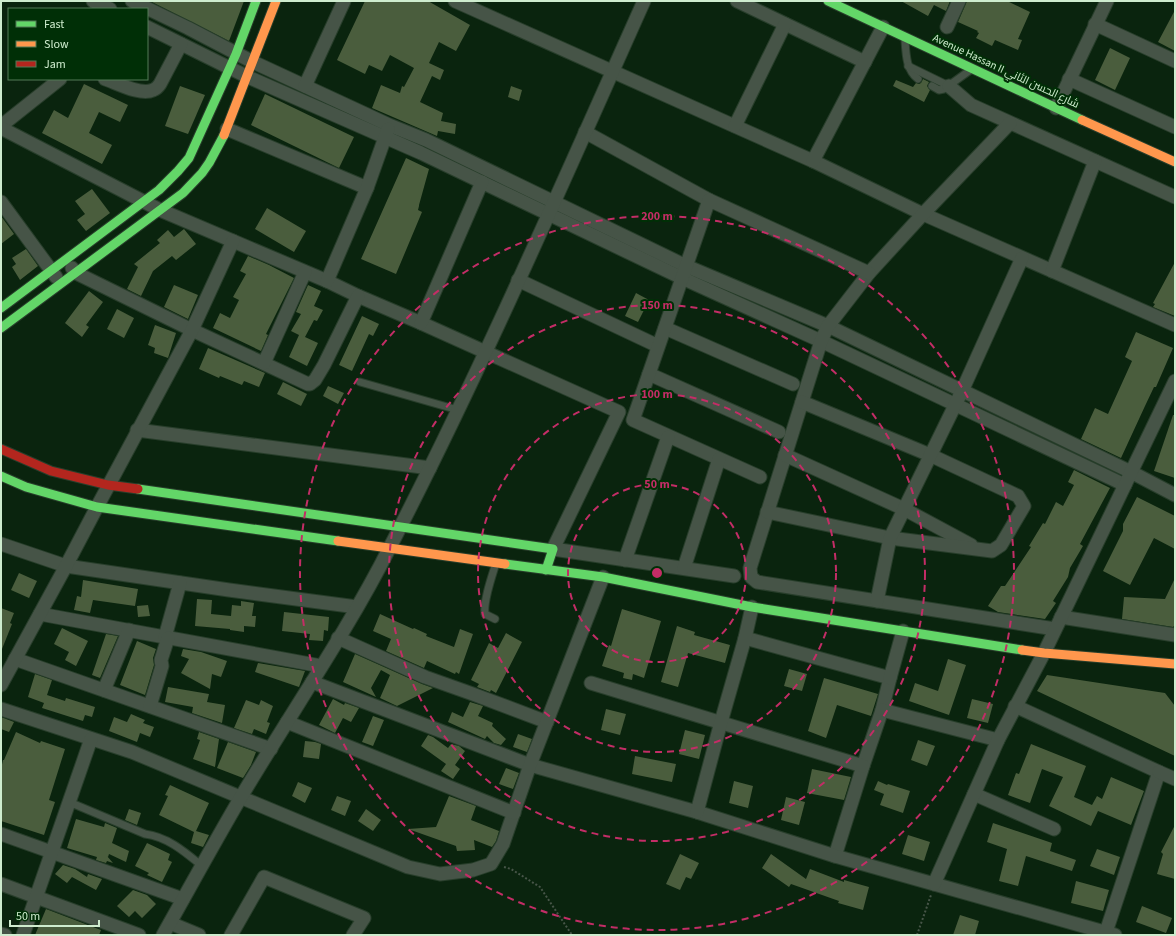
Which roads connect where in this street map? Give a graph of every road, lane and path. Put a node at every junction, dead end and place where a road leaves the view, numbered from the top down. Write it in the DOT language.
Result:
graph roads {
  1 [pos="93,1"];
  2 [pos="132,1"];
  3 [pos="256,1"];
  4 [pos="276,1"];
  5 [pos="344,1"];
  6 [pos="644,1"];
  7 [pos="738,1"];
  8 [pos="828,1"];
  9 [pos="960,1"];
  10 [pos="459,2"];
  11 [pos="1106,2"];
  12 [pos="108,7"];
  13 [pos="147,8"];
  14 [pos="148,9"];
  15 [pos="785,24"];
  16 [pos="1095,24"];
  17 [pos="883,27"];
  18 [pos="947,27"];
  19 [pos="148,28"];
  20 [pos="904,36"];
  21 [pos="181,44"];
  22 [pos="236,54"];
  23 [pos="1175,61"];
  24 [pos="253,62"];
  25 [pos="865,62"];
  26 [pos="908,66"];
  27 [pos="230,68"];
  28 [pos="973,68"];
  29 [pos="613,71"];
  30 [pos="248,77"];
  31 [pos="918,79"];
  32 [pos="1069,79"];
  33 [pos="59,80"];
  34 [pos="108,80"];
  35 [pos="305,86"];
  36 [pos="932,86"];
  37 [pos="949,86"];
  38 [pos="1056,108"];
  39 [pos="1010,123"];
  40 [pos="735,126"];
  41 [pos="1,127"];
  42 [pos="1175,127"];
  43 [pos="227,129"];
  44 [pos="387,131"];
  45 [pos="586,132"];
  46 [pos="813,161"];
  47 [pos="1095,161"];
  48 [pos="1175,162"];
  49 [pos="482,182"];
  50 [pos="368,188"];
  51 [pos="1175,197"];
  52 [pos="709,200"];
  53 [pos="143,201"];
  54 [pos="1,202"];
  55 [pos="554,202"];
  56 [pos="160,210"];
  57 [pos="548,214"];
  58 [pos="923,214"];
  59 [pos="233,241"];
  60 [pos="1022,258"];
  61 [pos="66,260"];
  62 [pos="51,271"];
  63 [pos="1052,271"];
  64 [pos="305,272"];
  65 [pos="684,272"];
  66 [pos="76,273"];
  67 [pos="869,273"];
  68 [pos="518,280"];
  69 [pos="327,281"];
  70 [pos="60,283"];
  71 [pos="358,296"];
  72 [pos="1,308"];
  73 [pos="421,323"];
  74 [pos="1175,325"];
  75 [pos="828,326"];
  76 [pos="1,328"];
  77 [pos="665,328"];
  78 [pos="192,330"];
  79 [pos="821,341"];
  80 [pos="658,346"];
  81 [pos="486,352"];
  82 [pos="264,363"];
  83 [pos="649,374"];
  84 [pos="1175,381"];
  85 [pos="360,382"];
  86 [pos="793,384"];
  87 [pos="962,391"];
  88 [pos="802,402"];
  89 [pos="955,404"];
  90 [pos="458,410"];
  91 [pos="137,430"];
  92 [pos="779,432"];
  93 [pos="668,436"];
  94 [pos="1,449"];
  95 [pos="786,455"];
  96 [pos="930,455"];
  97 [pos="719,459"];
  98 [pos="430,468"];
  99 [pos="1131,472"];
  100 [pos="1,476"];
  101 [pos="760,477"];
  102 [pos="108,485"];
  103 [pos="1125,485"];
  104 [pos="1175,495"];
  105 [pos="97,507"];
  106 [pos="904,509"];
  107 [pos="767,512"];
  108 [pos="400,526"];
  109 [pos="890,538"];
  110 [pos="1,544"];
  111 [pos="390,548"];
  112 [pos="553,549"];
  113 [pos="978,549"];
  114 [pos="625,560"];
  115 [pos="496,563"];
  116 [pos="66,566"];
  117 [pos="684,568"];
  118 [pos="546,570"];
  119 [pos="734,576"];
  120 [pos="603,577"];
  121 [pos="180,583"];
  122 [pos="877,601"];
  123 [pos="357,607"];
  124 [pos="752,607"];
  125 [pos="40,614"];
  126 [pos="1061,617"];
  127 [pos="495,619"];
  128 [pos="1055,629"];
  129 [pos="129,630"];
  130 [pos="903,631"];
  131 [pos="1175,635"];
  132 [pos="166,637"];
  133 [pos="338,638"];
  134 [pos="745,638"];
  135 [pos="1044,653"];
  136 [pos="15,659"];
  137 [pos="1175,664"];
  138 [pos="321,666"];
  139 [pos="890,678"];
  140 [pos="312,682"];
  141 [pos="591,683"];
  142 [pos="1,685"];
  143 [pos="104,690"];
  144 [pos="150,706"];
  145 [pos="1015,706"];
  146 [pos="1,709"];
  147 [pos="882,710"];
  148 [pos="287,722"];
  149 [pos="547,722"];
  150 [pos="721,722"];
  151 [pos="91,739"];
  152 [pos="998,740"];
  153 [pos="271,748"];
  154 [pos="530,766"];
  155 [pos="863,766"];
  156 [pos="1159,772"];
  157 [pos="1175,779"];
  158 [pos="974,794"];
  159 [pos="241,797"];
  160 [pos="69,802"];
  161 [pos="697,812"];
  162 [pos="514,813"];
  163 [pos="1054,829"];
  164 [pos="1,834"];
  165 [pos="52,852"];
  166 [pos="835,856"];
  167 [pos="491,864"];
  168 [pos="202,866"];
  169 [pos="1,884"];
  170 [pos="934,884"];
  171 [pos="36,896"];
  172 [pos="184,899"];
  173 [pos="170,922"];
  174 [pos="1,934"];
  175 [pos="1111,934"];
  176 [pos="5,935"];
  177 [pos="23,935"];
  178 [pos="139,935"];
  179 [pos="163,935"];
  180 [pos="199,935"];
  181 [pos="231,935"];
  182 [pos="353,935"];
  183 [pos="572,935"];
  184 [pos="917,935"];
  1 -- 12 [label="street"];
  2 -- 13 [label="street"];
  3 -- 22 [label="street"];
  4 -- 24 [label="street"];
  5 -- 35 [label="street"];
  6 -- 29 [label="street"];
  7 -- 15 [label="street"];
  8 -- 17 [label="street, Avenue Hassan II شارع الحسن الثاني"];
  9 -- 18 [label="street"];
  10 -- 29 [label="street"];
  11 -- 16 [label="street"];
  14 -- 22 [label="street"];
  15 -- 25 [label="street"];
  15 -- 40 [label="street"];
  16 -- 23 [label="street"];
  16 -- 32 [label="street"];
  17 -- 20 [label="street, Avenue Hassan II شارع الحسن الثاني"];
  17 -- 25 [label="street"];
  19 -- 21 [label="street"];
  20 -- 26 [label="lane"];
  20 -- 28 [label="street, Avenue Hassan II شارع الحسن الثاني"];
  21 -- 27 [label="street"];
  21 -- 34 [label="street"];
  22 -- 24 [label="street"];
  22 -- 27 [label="street"];
  24 -- 30 [label="street"];
  24 -- 35 [label="street"];
  25 -- 46 [label="street"];
  26 -- 31 [label="lane"];
  26 -- 37 [label="lane"];
  27 -- 30 [label="street"];
  27 -- 53 [label="street"];
  28 -- 37 [label="lane"];
  28 -- 38 [label="street, Avenue Hassan II شارع الحسن الثاني"];
  29 -- 40 [label="street"];
  29 -- 45 [label="street"];
  30 -- 43 [label="street"];
  30 -- 44 [label="street"];
  32 -- 38 [label="street"];
  32 -- 42 [label="street"];
  33 -- 41 [label="street"];
  35 -- 44 [label="street"];
  36 -- 37 [label="lane"];
  37 -- 39 [label="street"];
  38 -- 48 [label="street, Avenue Hassan II شارع الحسن الثاني"];
  39 -- 47 [label="street"];
  39 -- 58 [label="street"];
  40 -- 46 [label="street"];
  41 -- 53 [label="street"];
  43 -- 50 [label="street"];
  43 -- 56 [label="street"];
  44 -- 49 [label="street"];
  44 -- 50 [label="street"];
  44 -- 55 [label="street"];
  45 -- 52 [label="street"];
  45 -- 55 [label="street"];
  46 -- 58 [label="street"];
  47 -- 51 [label="street"];
  47 -- 63 [label="street"];
  49 -- 57 [label="street"];
  49 -- 73 [label="street"];
  50 -- 69 [label="street"];
  52 -- 65 [label="street"];
  52 -- 67 [label="street"];
  53 -- 56 [label="street"];
  53 -- 61 [label="street"];
  54 -- 62 [label="street"];
  55 -- 57 [label="street"];
  55 -- 65 [label="street"];
  56 -- 59 [label="street"];
  56 -- 66 [label="street"];
  57 -- 65 [label="street"];
  57 -- 68 [label="street"];
  58 -- 60 [label="street"];
  58 -- 67 [label="street"];
  59 -- 64 [label="street"];
  59 -- 78 [label="street"];
  60 -- 63 [label="street"];
  60 -- 87 [label="street"];
  61 -- 62 [label="street"];
  61 -- 66 [label="street"];
  62 -- 70 [label="street"];
  62 -- 72 [label="street"];
  63 -- 74 [label="street"];
  64 -- 69 [label="street"];
  64 -- 82 [label="street"];
  65 -- 75 [label="street"];
  65 -- 77 [label="street"];
  65 -- 79 [label="street"];
  66 -- 70 [label="street"];
  66 -- 78 [label="street"];
  67 -- 75 [label="street"];
  68 -- 80 [label="street"];
  68 -- 81 [label="street"];
  69 -- 71 [label="street"];
  70 -- 76 [label="street"];
  71 -- 73 [label="street"];
  71 -- 82 [label="street"];
  73 -- 81 [label="street"];
  75 -- 79 [label="street"];
  75 -- 87 [label="street"];
  77 -- 80 [label="street"];
  77 -- 86 [label="street"];
  78 -- 82 [label="street"];
  78 -- 91 [label="street"];
  79 -- 88 [label="street"];
  79 -- 89 [label="street"];
  80 -- 83 [label="street"];
  81 -- 90 [label="street"];
  81 -- 112 [label="street"];
  83 -- 92 [label="street"];
  83 -- 93 [label="street"];
  84 -- 99 [label="street"];
  85 -- 90 [label="lane"];
  87 -- 89 [label="street"];
  87 -- 99 [label="street"];
  88 -- 95 [label="street"];
  88 -- 96 [label="street"];
  89 -- 96 [label="street"];
  89 -- 103 [label="street"];
  90 -- 98 [label="street"];
  91 -- 98 [label="street"];
  91 -- 102 [label="street"];
  93 -- 97 [label="street"];
  93 -- 114 [label="street"];
  94 -- 102 [label="street"];
  95 -- 106 [label="street"];
  95 -- 107 [label="street"];
  96 -- 106 [label="street"];
  96 -- 113 [label="street"];
  97 -- 101 [label="street"];
  97 -- 117 [label="street"];
  98 -- 108 [label="street"];
  99 -- 103 [label="street"];
  99 -- 104 [label="street"];
  100 -- 105 [label="street"];
  102 -- 105 [label="street"];
  102 -- 108 [label="street"];
  103 -- 126 [label="street"];
  105 -- 111 [label="street"];
  105 -- 116 [label="street"];
  106 -- 109 [label="street"];
  106 -- 113 [label="street"];
  107 -- 109 [label="street"];
  107 -- 122 [label="street"];
  108 -- 111 [label="street"];
  108 -- 112 [label="street"];
  109 -- 113 [label="street"];
  109 -- 122 [label="street"];
  110 -- 116 [label="street"];
  111 -- 115 [label="street"];
  111 -- 123 [label="street"];
  112 -- 114 [label="street"];
  112 -- 118 [label="street"];
  114 -- 117 [label="street"];
  115 -- 118 [label="street"];
  115 -- 127 [label="lane"];
  116 -- 121 [label="street"];
  116 -- 125 [label="street"];
  117 -- 119 [label="street"];
  118 -- 120 [label="street"];
  120 -- 124 [label="street"];
  120 -- 149 [label="street"];
  121 -- 123 [label="street"];
  121 -- 132 [label="street"];
  122 -- 128 [label="street"];
  123 -- 133 [label="street"];
  124 -- 130 [label="street"];
  124 -- 134 [label="street"];
  125 -- 129 [label="street"];
  125 -- 136 [label="street"];
  126 -- 128 [label="street"];
  126 -- 131 [label="street"];
  128 -- 135 [label="street"];
  129 -- 132 [label="street"];
  129 -- 143 [label="street"];
  130 -- 135 [label="street"];
  130 -- 139 [label="street"];
  132 -- 138 [label="street"];
  132 -- 144 [label="street"];
  133 -- 138 [label="street"];
  133 -- 149 [label="street"];
  134 -- 139 [label="street"];
  134 -- 150 [label="street"];
  135 -- 137 [label="street"];
  135 -- 145 [label="street"];
  136 -- 142 [label="street"];
  136 -- 143 [label="street"];
  138 -- 140 [label="street"];
  139 -- 147 [label="street"];
  140 -- 148 [label="street"];
  140 -- 154 [label="street"];
  141 -- 150 [label="street"];
  143 -- 144 [label="street"];
  144 -- 153 [label="street"];
  145 -- 152 [label="street"];
  145 -- 156 [label="street"];
  146 -- 151 [label="street"];
  147 -- 152 [label="street"];
  147 -- 155 [label="street"];
  148 -- 153 [label="street"];
  148 -- 162 [label="street"];
  149 -- 154 [label="street"];
  150 -- 155 [label="street"];
  150 -- 161 [label="street"];
  151 -- 159 [label="street"];
  151 -- 160 [label="street"];
  152 -- 158 [label="street"];
  153 -- 159 [label="street"];
  154 -- 161 [label="street"];
  154 -- 162 [label="street"];
  155 -- 166 [label="street"];
  156 -- 157 [label="street"];
  156 -- 175 [label="street"];
  158 -- 163 [label="street"];
  158 -- 170 [label="street"];
  159 -- 167 [label="street"];
  159 -- 168 [label="street"];
  160 -- 165 [label="street"];
  160 -- 168 [label="lane"];
  161 -- 166 [label="street"];
  162 -- 167 [label="street"];
  164 -- 165 [label="street"];
  165 -- 171 [label="street"];
  165 -- 172 [label="street"];
  166 -- 170 [label="street"];
  167 -- 183 [label="path"];
  168 -- 172 [label="street"];
  169 -- 171 [label="street"];
  170 -- 175 [label="street"];
  170 -- 184 [label="path"];
  171 -- 177 [label="street"];
  171 -- 178 [label="street"];
  172 -- 173 [label="street"];
  173 -- 179 [label="street"];
  173 -- 180 [label="street"];
  174 -- 176 [label="street"];
  181 -- 182 [label="street"];
}
